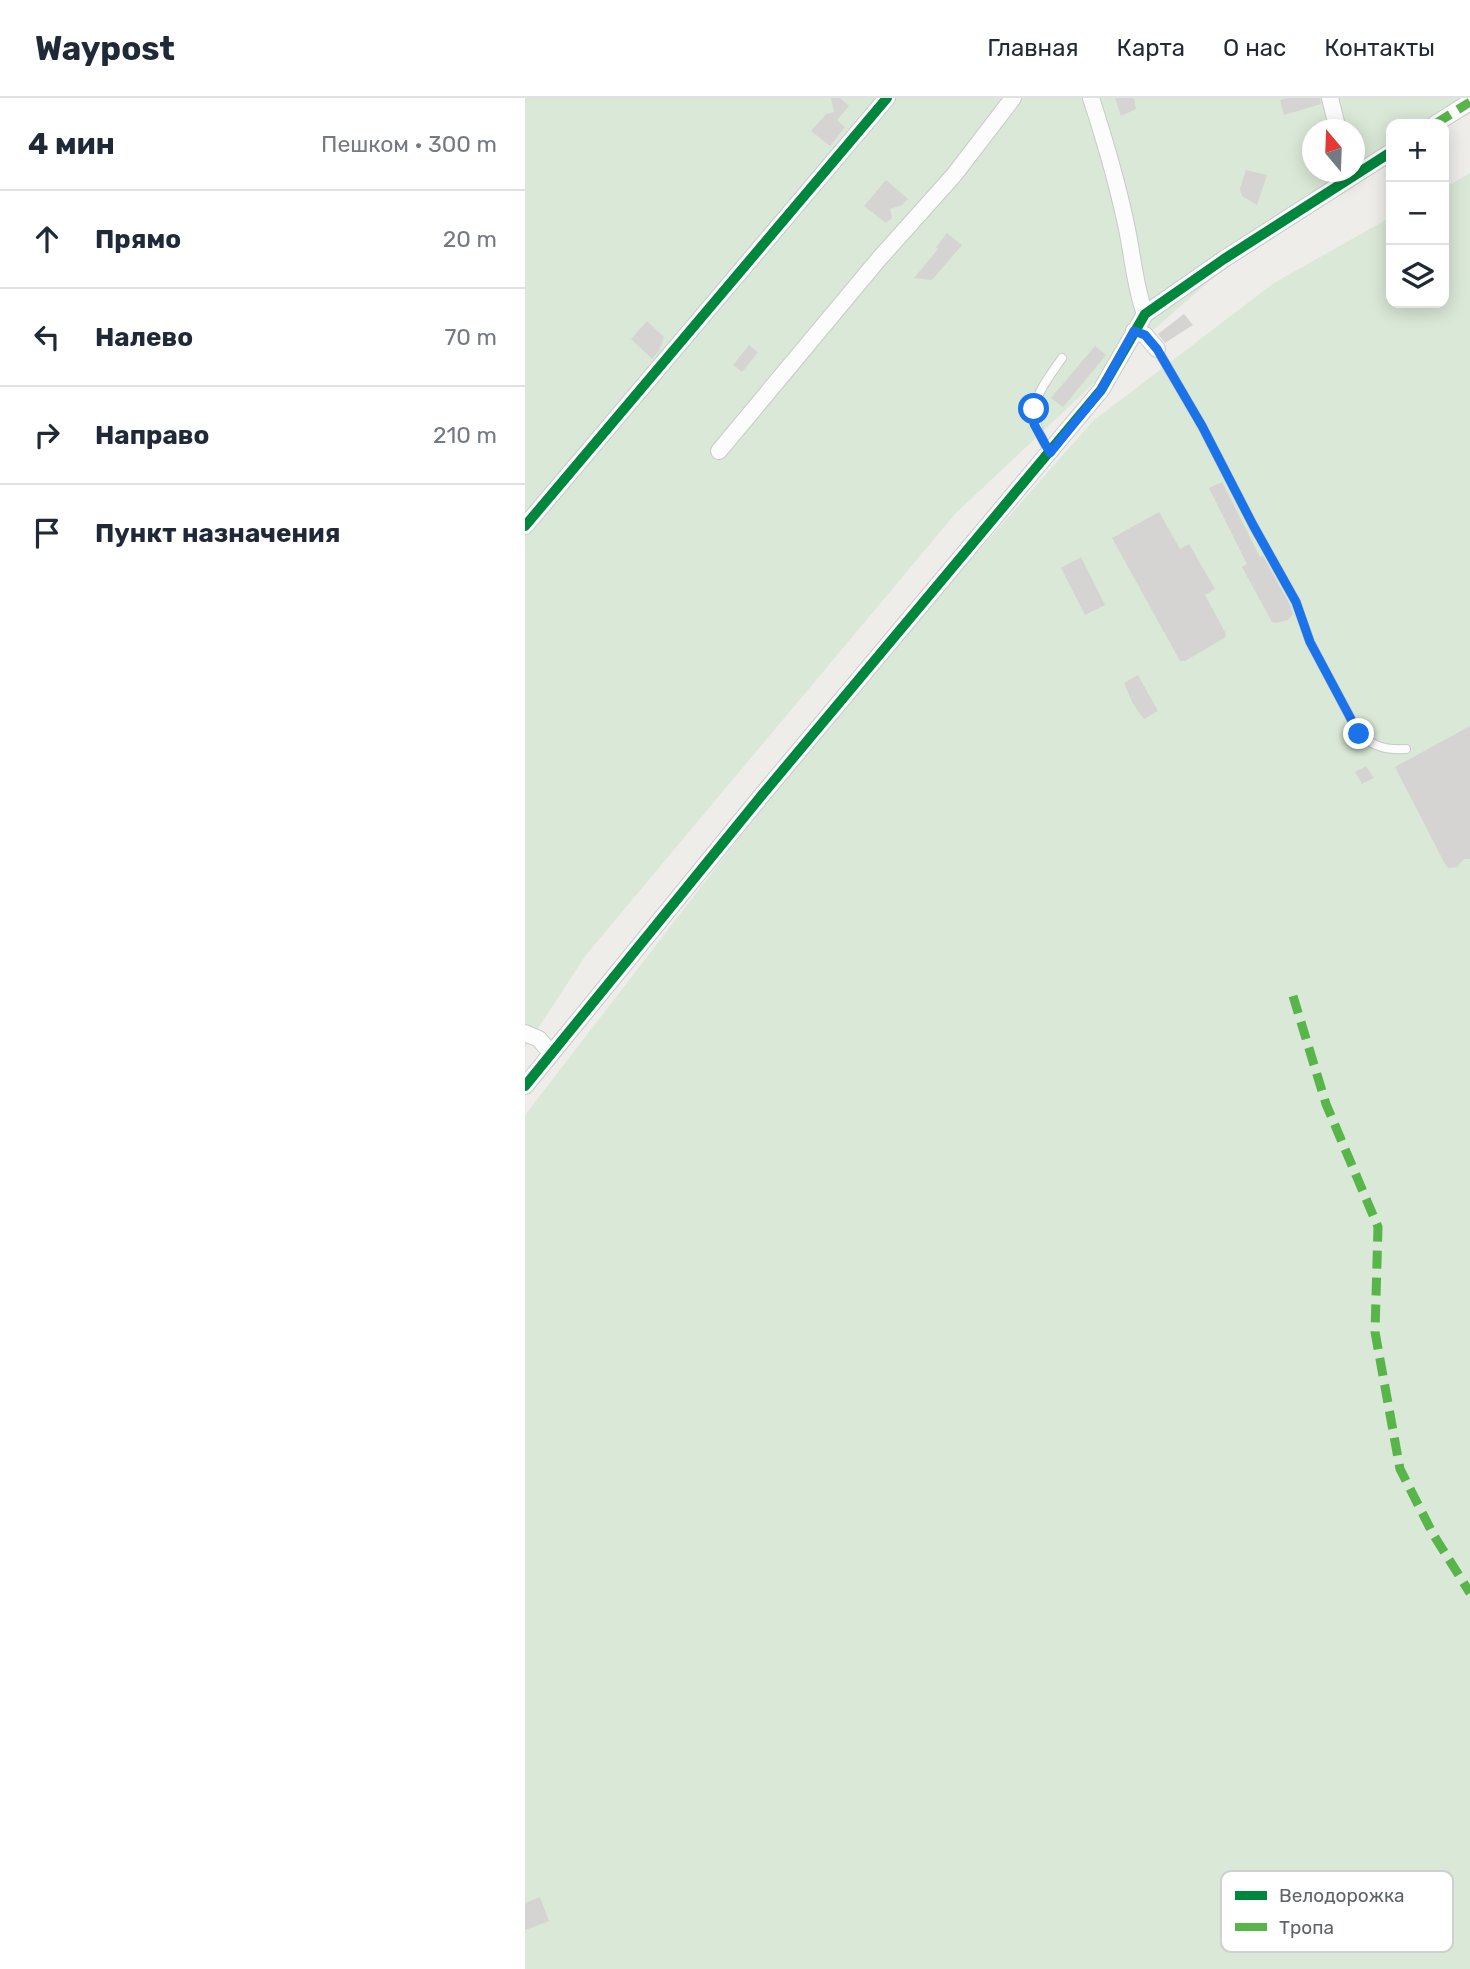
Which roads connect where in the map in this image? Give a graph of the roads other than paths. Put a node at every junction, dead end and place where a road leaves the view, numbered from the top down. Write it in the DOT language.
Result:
graph roads {
  1 [pos="887,98"];
  2 [pos="1013,98"];
  3 [pos="1091,98"];
  4 [pos="1330,98"];
  5 [pos="1470,102"];
  6 [pos="1335,119"];
  7 [pos="1443,119"];
  8 [pos="1386,155"];
  9 [pos="1365,167"];
  10 [pos="1341,182"];
  11 [pos="1145,314"];
  12 [pos="1134,331"];
  13 [pos="1157,349"];
  14 [pos="1062,358"];
  15 [pos="719,451"];
  16 [pos="1050,453"];
  17 [pos="525,526"];
  18 [pos="1406,749"];
  19 [pos="525,1033"];
  20 [pos="551,1053"];
  21 [pos="525,1086"];
  1 -- 17 [label="street"];
  2 -- 15 [label="street"];
  3 -- 11 [label="street"];
  4 -- 6 [label="street"];
  5 -- 7 [label="street"];
  8 -- 9 [label="street"];
  10 -- 11 [label="street"];
  11 -- 12 [label="street"];
  12 -- 13 [label="street"];
  12 -- 16 [label="street"];
  13 -- 18 [label="lane"];
  14 -- 16 [label="lane"];
  16 -- 20 [label="street"];
  19 -- 20 [label="street"];
  20 -- 21 [label="street"];
}
